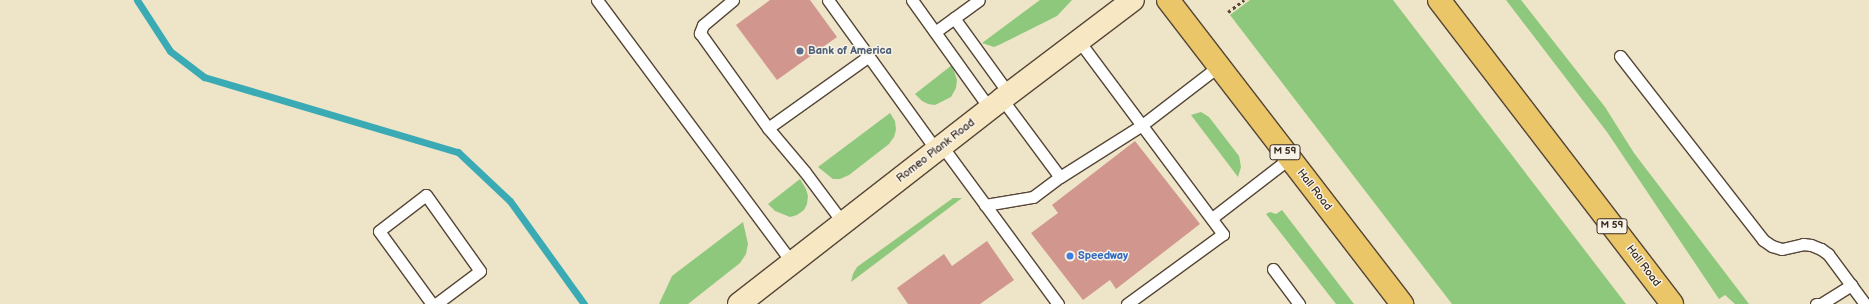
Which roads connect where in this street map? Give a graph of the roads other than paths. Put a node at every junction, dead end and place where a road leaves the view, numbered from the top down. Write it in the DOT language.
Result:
graph roads {
  1 [pos="597,0"];
  2 [pos="733,0"];
  3 [pos="828,0"];
  4 [pos="912,0"];
  5 [pos="979,0"];
  6 [pos="1133,0"];
  7 [pos="1168,0"];
  8 [pos="1439,0"];
  9 [pos="954,18"];
  10 [pos="935,32"];
  11 [pos="1079,41"];
  12 [pos="869,56"];
  13 [pos="1620,56"];
  14 [pos="1219,66"];
  15 [pos="1000,100"];
  16 [pos="1142,125"];
  17 [pos="768,128"];
  18 [pos="939,148"];
  19 [pos="1290,158"];
  20 [pos="1060,177"];
  21 [pos="985,205"];
  22 [pos="1212,218"];
  23 [pos="843,223"];
  24 [pos="792,263"];
  25 [pos="1274,269"];
  26 [pos="1851,285"];
  27 [pos="432,304"];
  28 [pos="436,304"];
  29 [pos="739,304"];
  30 [pos="1058,304"];
  31 [pos="1127,304"];
  32 [pos="1299,304"];
  33 [pos="1402,304"];
  34 [pos="1672,304"];
  35 [pos="1816,304"];
  36 [pos="1821,304"];
  37 [pos="1865,304"];
  1 -- 24 [label="lane"];
  2 -- 17 [label="lane"];
  3 -- 12 [label="lane"];
  4 -- 10 [label="lane"];
  5 -- 9 [label="lane"];
  6 -- 11 [label="main road, Romeo Plank Road"];
  7 -- 14 [label="highway, Hall Road / M 59"];
  8 -- 34 [label="highway, Hall Road / M 59"];
  9 -- 10 [label="lane"];
  9 -- 15 [label="lane"];
  10 -- 15 [label="lane"];
  11 -- 15 [label="main road, Romeo Plank Road"];
  11 -- 16 [label="lane"];
  12 -- 17 [label="lane"];
  12 -- 18 [label="lane"];
  13 -- 26 [label="lane"];
  14 -- 16 [label="lane"];
  14 -- 19 [label="highway, Hall Road / M 59"];
  15 -- 18 [label="main road, Romeo Plank Road"];
  15 -- 20 [label="lane"];
  16 -- 20 [label="lane"];
  16 -- 22 [label="lane"];
  17 -- 23 [label="lane"];
  18 -- 21 [label="lane"];
  18 -- 23 [label="main road, Romeo Plank Road"];
  19 -- 22 [label="lane"];
  19 -- 33 [label="highway, Hall Road / M 59"];
  20 -- 21 [label="lane"];
  21 -- 30 [label="lane"];
  22 -- 31 [label="lane"];
  23 -- 24 [label="main road, Romeo Plank Road"];
  24 -- 29 [label="main road, Romeo Plank Road"];
  25 -- 32 [label="lane"];
  26 -- 36 [label="lane"];
  26 -- 37 [label="lane"];
  27 -- 28 [label="lane"];
  35 -- 36 [label="lane"];
}
